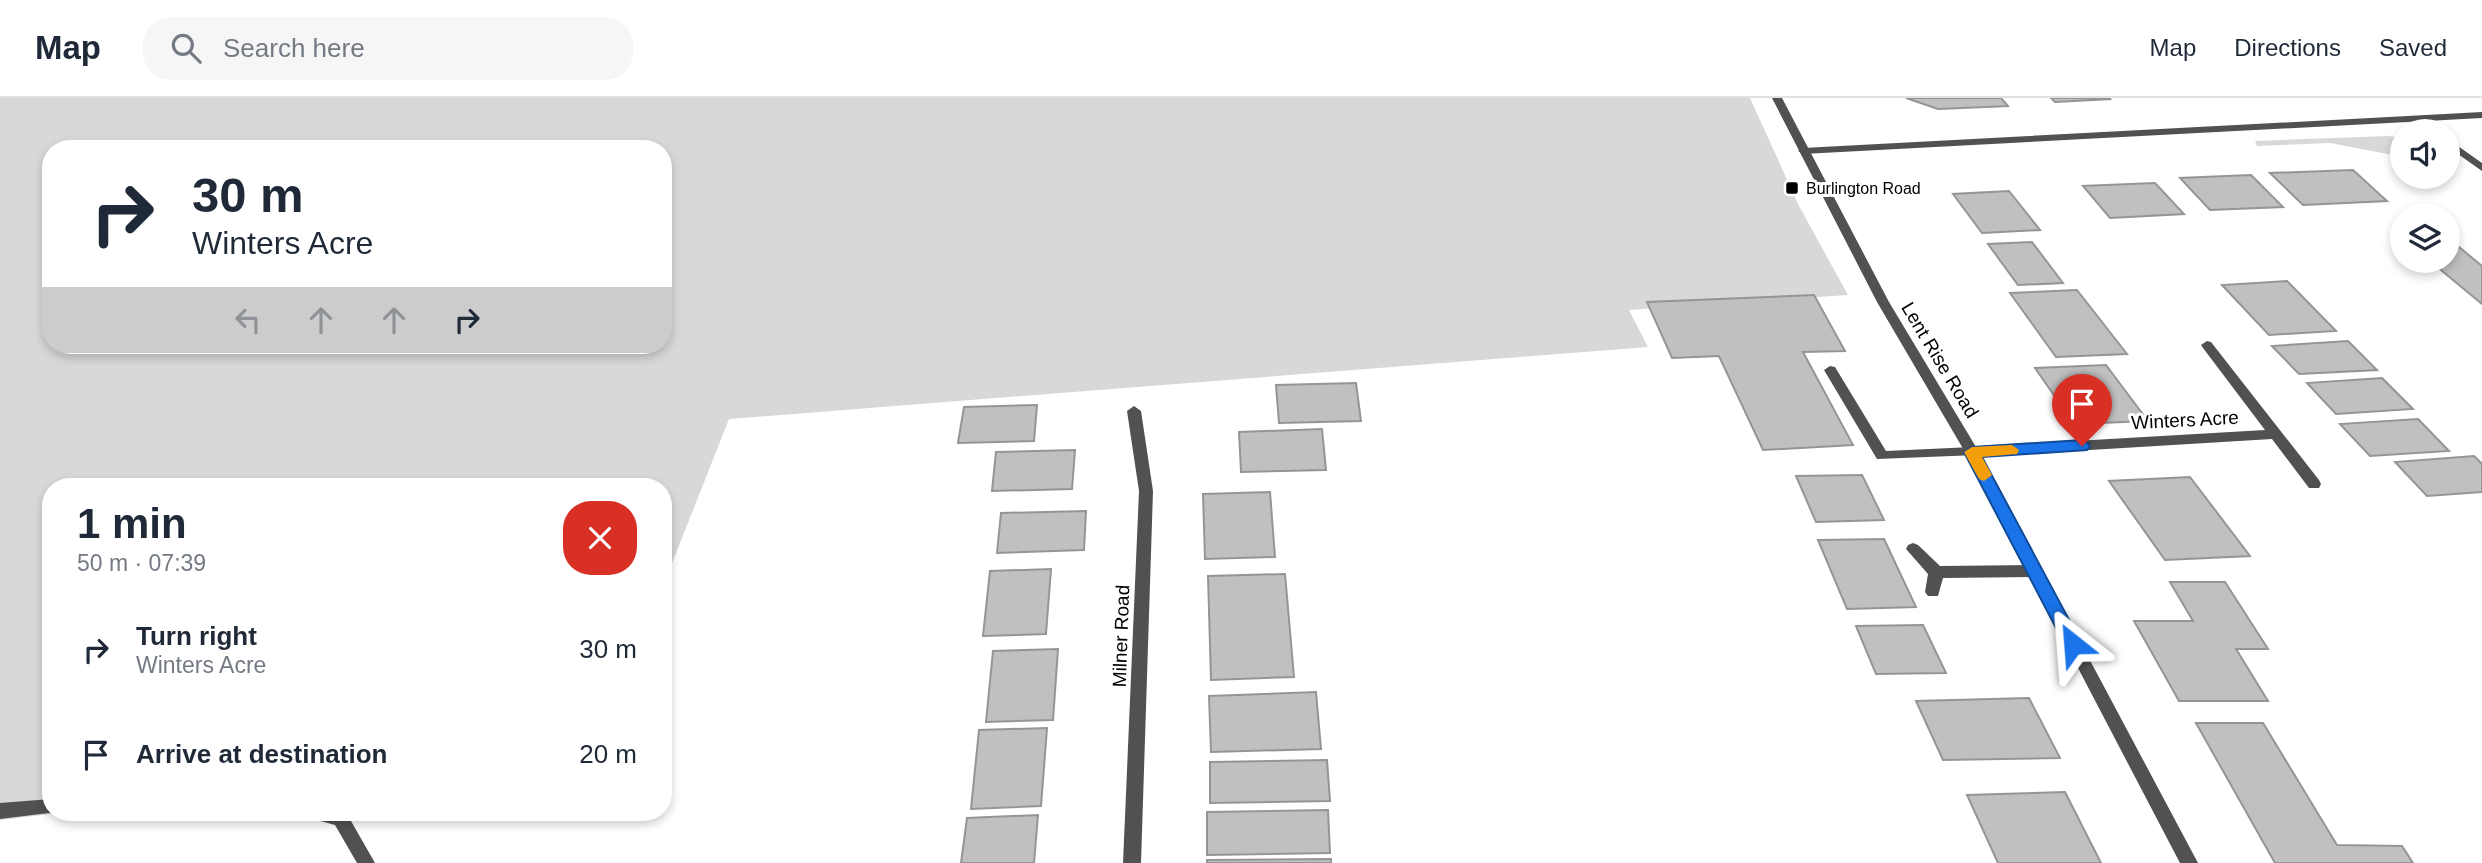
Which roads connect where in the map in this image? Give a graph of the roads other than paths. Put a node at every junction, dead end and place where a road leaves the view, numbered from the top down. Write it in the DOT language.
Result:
graph roads {
  1 [pos="1777,98"];
  2 [pos="2482,115"];
  3 [pos="2432,119"];
  4 [pos="2390,121"];
  5 [pos="1803,151"];
  6 [pos="2460,151"];
  7 [pos="2482,168"];
  8 [pos="2207,345"];
  9 [pos="1830,370"];
  10 [pos="1134,411"];
  11 [pos="2274,434"];
  12 [pos="1972,452"];
  13 [pos="2314,484"];
  14 [pos="1913,549"];
  15 [pos="2035,571"];
  16 [pos="1936,572"];
  17 [pos="1933,592"];
  18 [pos="42,808"];
  19 [pos="0,811"];
  20 [pos="342,821"];
  21 [pos="366,863"];
  22 [pos="1132,863"];
  23 [pos="2189,863"];
  1 -- 5 [label="street, Lent Rise Road"];
  2 -- 3 [label="street"];
  4 -- 5 [label="street"];
  5 -- 12 [label="street, Lent Rise Road"];
  6 -- 7 [label="street"];
  8 -- 11 [label="street, Winters Acre"];
  9 -- 12 [label="street, Winters Acre"];
  10 -- 22 [label="street, Milner Road"];
  11 -- 12 [label="street, Winters Acre"];
  11 -- 13 [label="street, Winters Acre"];
  12 -- 15 [label="street, Lent Rise Road"];
  14 -- 16 [label="street"];
  15 -- 16 [label="street"];
  15 -- 23 [label="street, Lent Rise Road"];
  16 -- 17 [label="street"];
  18 -- 19 [label="street"];
  20 -- 21 [label="street"];
}
